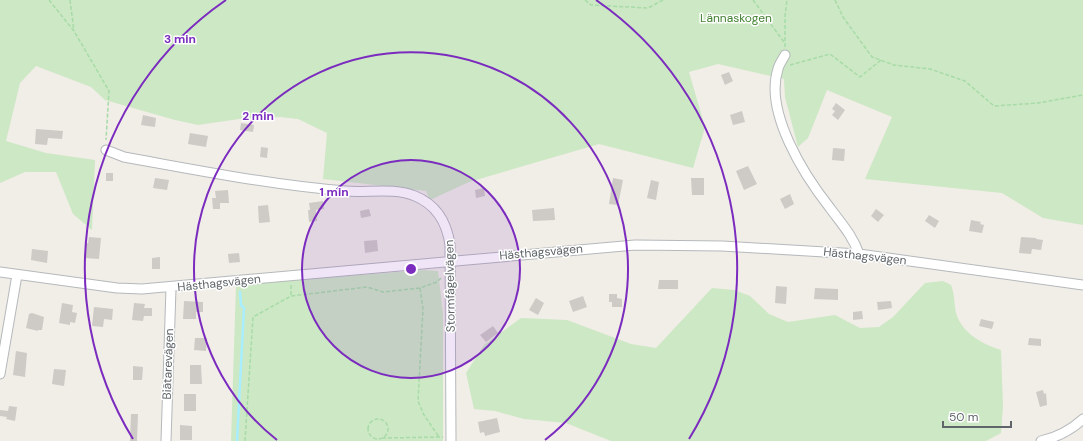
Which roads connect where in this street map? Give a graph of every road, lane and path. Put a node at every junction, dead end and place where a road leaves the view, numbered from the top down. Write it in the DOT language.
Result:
graph roads {
  1 [pos="49,0"];
  2 [pos="70,0"];
  3 [pos="585,0"];
  4 [pos="663,0"];
  5 [pos="753,0"];
  6 [pos="787,0"];
  7 [pos="835,0"];
  8 [pos="74,32"];
  9 [pos="785,43"];
  10 [pos="785,55"];
  11 [pos="881,60"];
  12 [pos="778,69"];
  13 [pos="1083,95"];
  14 [pos="106,150"];
  15 [pos="860,254"];
  16 [pos="450,261"];
  17 [pos="0,272"];
  18 [pos="445,273"];
  19 [pos="17,275"];
  20 [pos="290,276"];
  21 [pos="1083,285"];
  22 [pos="171,288"];
  23 [pos="420,288"];
  24 [pos="291,296"];
  25 [pos="0,374"];
  26 [pos="1083,420"];
  27 [pos="439,437"];
  28 [pos="382,438"];
  29 [pos="449,439"];
  30 [pos="166,441"];
  31 [pos="245,441"];
  32 [pos="1041,441"];
  1 -- 8 [label="path"];
  2 -- 8 [label="path"];
  3 -- 4 [label="path"];
  5 -- 9 [label="path"];
  6 -- 9 [label="path"];
  7 -- 11 [label="path"];
  8 -- 14 [label="path"];
  9 -- 10 [label="path"];
  10 -- 12 [label="street"];
  11 -- 12 [label="path"];
  11 -- 13 [label="path"];
  12 -- 15 [label="street"];
  14 -- 16 [label="street, Stormfågelvägen"];
  15 -- 16 [label="street, Hästhagsvägen"];
  15 -- 21 [label="street, Hästhagsvägen"];
  16 -- 20 [label="street, Hästhagsvägen"];
  16 -- 29 [label="street, Stormfågelvägen"];
  17 -- 19 [label="street, Hästhagsvägen"];
  18 -- 23 [label="path"];
  19 -- 22 [label="street, Hästhagsvägen"];
  19 -- 25 [label="street"];
  20 -- 22 [label="street, Hästhagsvägen"];
  20 -- 24 [label="path"];
  22 -- 30 [label="street, Biätarevägen"];
  23 -- 24 [label="path"];
  23 -- 27 [label="path"];
  24 -- 31 [label="path"];
  26 -- 32 [label="street"];
  27 -- 28 [label="path"];
  27 -- 29 [label="path"];
  28 -- 28 [label="path"];
}
